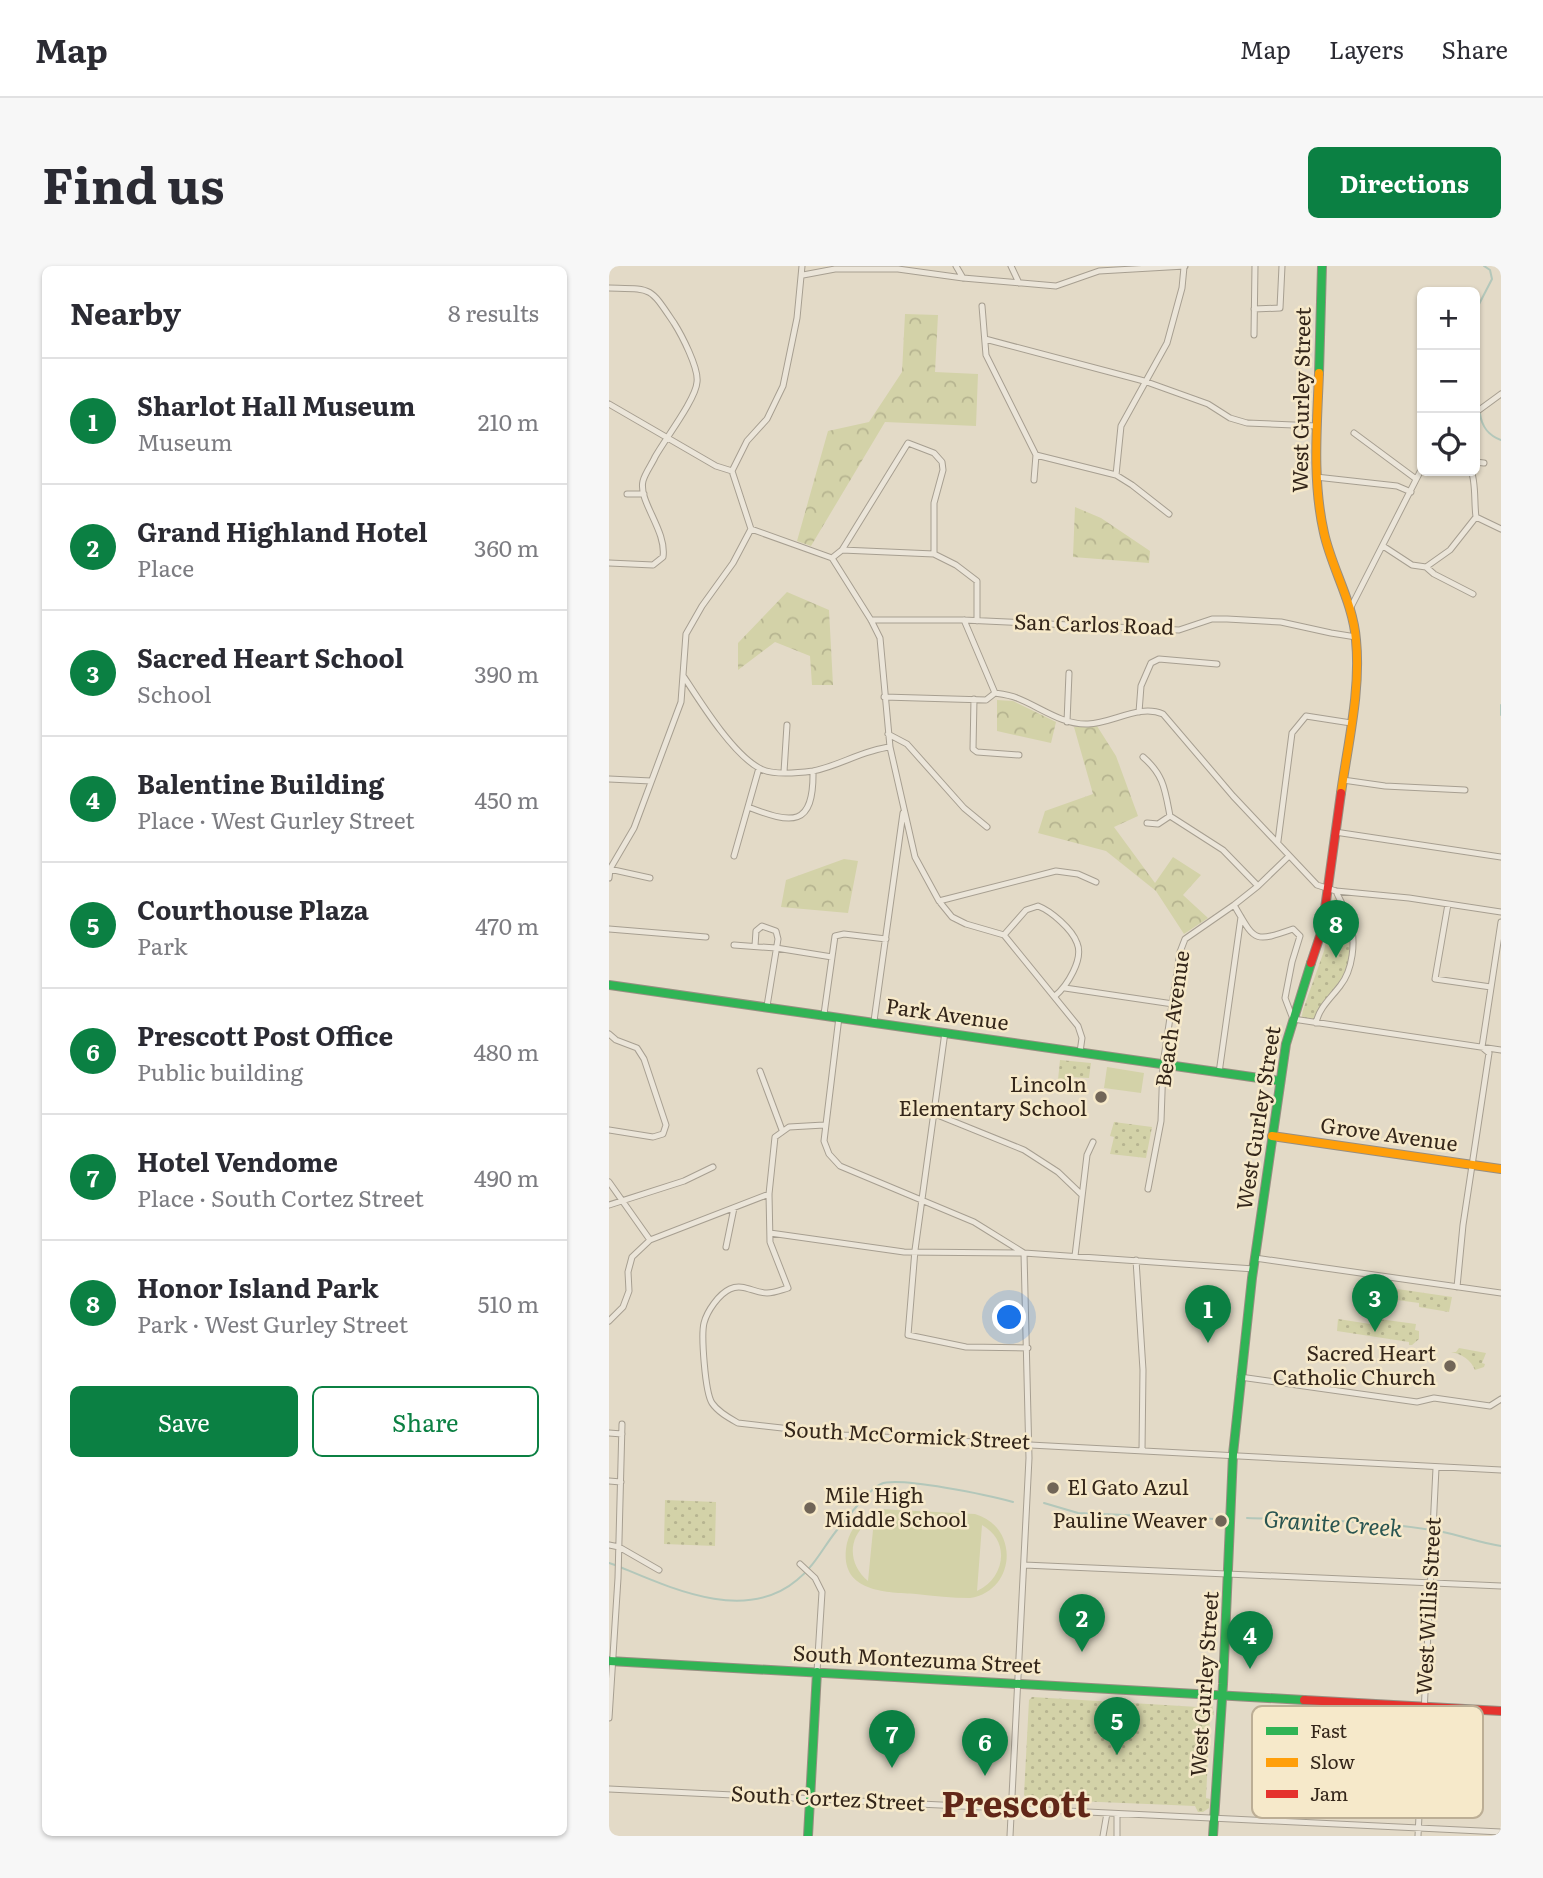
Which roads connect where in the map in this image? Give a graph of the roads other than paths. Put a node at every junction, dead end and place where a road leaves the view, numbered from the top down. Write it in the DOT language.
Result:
graph roads {
  1 [pos="802,266"];
  2 [pos="956,266"];
  3 [pos="1011,266"];
  4 [pos="1185,266"];
  5 [pos="1255,266"];
  6 [pos="1282,266"];
  7 [pos="1322,266"];
  8 [pos="1158,267"];
  9 [pos="803,275"];
  10 [pos="963,278"];
  11 [pos="1019,283"];
  12 [pos="609,288"];
  13 [pos="982,306"];
  14 [pos="1254,309"];
  15 [pos="1254,335"];
  16 [pos="985,339"];
  17 [pos="1144,382"];
  18 [pos="1501,394"];
  19 [pos="609,404"];
  20 [pos="1480,409"];
  21 [pos="1317,426"];
  22 [pos="1354,433"];
  23 [pos="667,436"];
  24 [pos="1036,455"];
  25 [pos="1480,463"];
  26 [pos="1484,463"];
  27 [pos="732,471"];
  28 [pos="1116,475"];
  29 [pos="1418,476"];
  30 [pos="1473,476"];
  31 [pos="1316,477"];
  32 [pos="1416,479"];
  33 [pos="1034,480"];
  34 [pos="1411,492"];
  35 [pos="627,494"];
  36 [pos="644,495"];
  37 [pos="1169,514"];
  38 [pos="1476,517"];
  39 [pos="751,529"];
  40 [pos="1501,529"];
  41 [pos="1384,546"];
  42 [pos="842,551"];
  43 [pos="934,554"];
  44 [pos="832,558"];
  45 [pos="609,563"];
  46 [pos="1426,567"];
  47 [pos="1473,593"];
  48 [pos="1350,610"];
  49 [pos="871,620"];
  50 [pos="964,620"];
  51 [pos="977,621"];
  52 [pos="1356,637"];
  53 [pos="1217,664"];
  54 [pos="1069,673"];
  55 [pos="684,677"];
  56 [pos="995,693"];
  57 [pos="884,697"];
  58 [pos="974,699"];
  59 [pos="1139,712"];
  60 [pos="1067,722"];
  61 [pos="1351,723"];
  62 [pos="787,725"];
  63 [pos="888,734"];
  64 [pos="890,747"];
  65 [pos="1019,755"];
  66 [pos="1143,757"];
  67 [pos="759,768"];
  68 [pos="813,771"];
  69 [pos="784,772"];
  70 [pos="609,779"];
  71 [pos="1343,780"];
  72 [pos="651,782"];
  73 [pos="1465,790"];
  74 [pos="748,807"];
  75 [pos="904,809"];
  76 [pos="1170,816"];
  77 [pos="1147,823"];
  78 [pos="987,827"];
  79 [pos="1335,832"];
  80 [pos="1278,842"];
  81 [pos="734,856"];
  82 [pos="1289,856"];
  83 [pos="1501,857"];
  84 [pos="610,869"];
  85 [pos="609,878"];
  86 [pos="650,878"];
  87 [pos="1096,883"];
  88 [pos="1258,887"];
  89 [pos="1332,890"];
  90 [pos="939,901"];
  91 [pos="1448,904"];
  92 [pos="1234,905"];
  93 [pos="1501,912"];
  94 [pos="1241,917"];
  95 [pos="1501,922"];
  96 [pos="609,929"];
  97 [pos="1004,935"];
  98 [pos="706,937"];
  99 [pos="886,939"];
  100 [pos="734,945"];
  101 [pos="755,946"];
  102 [pos="776,948"];
  103 [pos="832,957"];
  104 [pos="609,985"];
  105 [pos="1491,987"];
  106 [pos="1065,988"];
  107 [pos="1055,996"];
  108 [pos="1173,1004"];
  109 [pos="767,1006"];
  110 [pos="824,1014"];
  111 [pos="839,1017"];
  112 [pos="1293,1019"];
  113 [pos="874,1021"];
  114 [pos="1316,1023"];
  115 [pos="945,1032"];
  116 [pos="609,1034"];
  117 [pos="1482,1047"];
  118 [pos="1501,1050"];
  119 [pos="1080,1052"];
  120 [pos="1163,1064"];
  121 [pos="760,1071"];
  122 [pos="1219,1073"];
  123 [pos="1280,1081"];
  124 [pos="935,1114"];
  125 [pos="824,1125"];
  126 [pos="609,1130"];
  127 [pos="782,1130"];
  128 [pos="1272,1136"];
  129 [pos="1093,1142"];
  130 [pos="1472,1165"];
  131 [pos="713,1167"];
  132 [pos="1501,1169"];
  133 [pos="609,1182"];
  134 [pos="1148,1189"];
  135 [pos="768,1194"];
  136 [pos="1082,1195"];
  137 [pos="922,1199"];
  138 [pos="621,1200"];
  139 [pos="609,1205"];
  140 [pos="734,1208"];
  141 [pos="770,1233"];
  142 [pos="650,1240"];
  143 [pos="726,1247"];
  144 [pos="915,1250"];
  145 [pos="1024,1253"];
  146 [pos="1075,1256"];
  147 [pos="1255,1258"];
  148 [pos="1136,1261"];
  149 [pos="1254,1269"];
  150 [pos="1457,1287"];
  151 [pos="1501,1293"];
  152 [pos="609,1321"];
  153 [pos="1028,1348"];
  154 [pos="1240,1377"];
  155 [pos="1501,1399"];
  156 [pos="622,1424"];
  157 [pos="609,1433"];
  158 [pos="622,1434"];
  159 [pos="1029,1444"];
  160 [pos="1142,1450"];
  161 [pos="1233,1454"];
  162 [pos="1436,1468"];
  163 [pos="1501,1470"];
  164 [pos="609,1481"];
  165 [pos="621,1482"];
  166 [pos="609,1545"];
  167 [pos="619,1547"];
  168 [pos="800,1564"];
  169 [pos="1024,1565"];
  170 [pos="659,1570"];
  171 [pos="1229,1574"];
  172 [pos="1431,1583"];
  173 [pos="1501,1586"];
  174 [pos="613,1602"];
  175 [pos="611,1661"];
  176 [pos="817,1672"];
  177 [pos="1018,1683"];
  178 [pos="1222,1696"];
  179 [pos="1406,1706"];
  180 [pos="1424,1706"];
  181 [pos="1483,1710"];
  182 [pos="1501,1711"];
  183 [pos="609,1718"];
  184 [pos="609,1789"];
  185 [pos="810,1797"];
  186 [pos="1012,1809"];
  187 [pos="1107,1813"];
  188 [pos="1118,1814"];
  189 [pos="1419,1818"];
  190 [pos="1214,1819"];
  191 [pos="1419,1828"];
  192 [pos="1499,1831"];
  193 [pos="808,1836"];
  194 [pos="1010,1836"];
  195 [pos="1103,1836"];
  196 [pos="1117,1836"];
  197 [pos="1213,1836"];
  198 [pos="1418,1836"];
  1 -- 9 [label="street"];
  2 -- 10 [label="street"];
  3 -- 11 [label="street"];
  4 -- 8 [label="street"];
  4 -- 17 [label="street"];
  5 -- 14 [label="street"];
  6 -- 14 [label="street"];
  7 -- 21 [label="main road, West Gurley Street"];
  8 -- 11 [label="street"];
  9 -- 10 [label="street"];
  9 -- 27 [label="street"];
  10 -- 11 [label="street"];
  12 -- 23 [label="street"];
  13 -- 16 [label="street"];
  14 -- 15 [label="street"];
  16 -- 17 [label="street"];
  16 -- 24 [label="street"];
  17 -- 21 [label="street"];
  17 -- 28 [label="street"];
  18 -- 20 [label="street"];
  19 -- 23 [label="street"];
  21 -- 31 [label="main road, West Gurley Street"];
  22 -- 32 [label="street"];
  23 -- 27 [label="street"];
  23 -- 36 [label="street"];
  24 -- 28 [label="street"];
  24 -- 33 [label="street"];
  25 -- 26 [label="street"];
  27 -- 39 [label="street"];
  28 -- 37 [label="street"];
  29 -- 32 [label="street"];
  30 -- 38 [label="street"];
  31 -- 34 [label="street"];
  31 -- 48 [label="main road, West Gurley Street"];
  32 -- 34 [label="street"];
  34 -- 41 [label="street"];
  35 -- 36 [label="street"];
  36 -- 45 [label="street"];
  38 -- 40 [label="street"];
  38 -- 46 [label="street"];
  39 -- 44 [label="street"];
  39 -- 55 [label="street"];
  41 -- 46 [label="street"];
  41 -- 48 [label="street"];
  42 -- 43 [label="street"];
  42 -- 43 [label="street"];
  42 -- 44 [label="street"];
  43 -- 51 [label="street"];
  44 -- 49 [label="street"];
  46 -- 47 [label="street"];
  48 -- 52 [label="main road, West Gurley Street"];
  49 -- 50 [label="street, San Carlos Road"];
  49 -- 57 [label="street"];
  50 -- 51 [label="street, San Carlos Road"];
  50 -- 56 [label="street"];
  51 -- 52 [label="street, San Carlos Road"];
  52 -- 61 [label="main road, West Gurley Street"];
  53 -- 59 [label="street"];
  54 -- 60 [label="street"];
  55 -- 67 [label="street"];
  55 -- 72 [label="street"];
  56 -- 58 [label="street"];
  56 -- 60 [label="street"];
  57 -- 58 [label="street"];
  57 -- 63 [label="street"];
  58 -- 65 [label="street"];
  59 -- 60 [label="street"];
  59 -- 80 [label="street"];
  61 -- 71 [label="main road, West Gurley Street"];
  61 -- 80 [label="street"];
  62 -- 69 [label="street"];
  63 -- 64 [label="street"];
  63 -- 78 [label="street"];
  64 -- 68 [label="street"];
  64 -- 75 [label="street"];
  66 -- 76 [label="street"];
  67 -- 69 [label="street"];
  67 -- 74 [label="street"];
  68 -- 69 [label="street"];
  68 -- 74 [label="street"];
  70 -- 72 [label="street"];
  71 -- 73 [label="street"];
  71 -- 79 [label="main road, West Gurley Street"];
  72 -- 84 [label="street"];
  74 -- 81 [label="street"];
  75 -- 90 [label="street"];
  75 -- 99 [label="street"];
  76 -- 77 [label="street"];
  76 -- 88 [label="street"];
  79 -- 83 [label="street"];
  79 -- 89 [label="main road, West Gurley Street"];
  80 -- 82 [label="street"];
  82 -- 88 [label="street, Beach Avenue"];
  82 -- 89 [label="street"];
  84 -- 85 [label="street"];
  84 -- 86 [label="street"];
  87 -- 90 [label="street"];
  88 -- 92 [label="street, Beach Avenue"];
  89 -- 91 [label="street"];
  89 -- 112 [label="main road, West Gurley Street"];
  89 -- 114 [label="street"];
  90 -- 97 [label="street"];
  91 -- 93 [label="street"];
  91 -- 105 [label="street"];
  92 -- 94 [label="street"];
  92 -- 108 [label="street, Beach Avenue"];
  94 -- 112 [label="street"];
  94 -- 122 [label="street"];
  95 -- 105 [label="street"];
  96 -- 98 [label="street"];
  97 -- 106 [label="street"];
  97 -- 107 [label="street"];
  99 -- 103 [label="street"];
  99 -- 113 [label="street"];
  100 -- 101 [label="street"];
  101 -- 102 [label="street"];
  101 -- 102 [label="street"];
  102 -- 103 [label="street"];
  102 -- 109 [label="street"];
  103 -- 110 [label="street"];
  104 -- 109 [label="main road, Park Avenue"];
  105 -- 117 [label="street"];
  106 -- 107 [label="street"];
  106 -- 108 [label="street"];
  107 -- 119 [label="street"];
  108 -- 120 [label="street, Beach Avenue"];
  109 -- 110 [label="main road, Park Avenue"];
  110 -- 111 [label="main road, Park Avenue"];
  111 -- 113 [label="main road, Park Avenue"];
  111 -- 125 [label="street"];
  112 -- 114 [label="street"];
  112 -- 123 [label="main road, West Gurley Street"];
  113 -- 115 [label="main road, Park Avenue"];
  114 -- 117 [label="street"];
  115 -- 119 [label="main road, Park Avenue"];
  115 -- 124 [label="street"];
  116 -- 126 [label="street"];
  117 -- 118 [label="street"];
  117 -- 130 [label="street"];
  119 -- 120 [label="main road, Park Avenue"];
  120 -- 122 [label="main road, Park Avenue"];
  120 -- 134 [label="street, Beach Avenue"];
  121 -- 127 [label="street"];
  122 -- 123 [label="main road, Park Avenue"];
  123 -- 128 [label="main road, West Gurley Street"];
  124 -- 136 [label="street"];
  124 -- 137 [label="street"];
  125 -- 127 [label="street"];
  125 -- 137 [label="street"];
  127 -- 135 [label="street"];
  128 -- 130 [label="main road, Grove Avenue"];
  128 -- 147 [label="main road, West Gurley Street"];
  129 -- 136 [label="street"];
  130 -- 132 [label="main road, Grove Avenue"];
  130 -- 150 [label="street"];
  131 -- 138 [label="street"];
  133 -- 138 [label="street"];
  135 -- 140 [label="street"];
  135 -- 141 [label="street"];
  136 -- 146 [label="street"];
  137 -- 144 [label="street"];
  137 -- 145 [label="street"];
  138 -- 139 [label="street"];
  138 -- 142 [label="street"];
  140 -- 142 [label="street"];
  140 -- 143 [label="street"];
  141 -- 144 [label="street"];
  141 -- 159 [label="street, South McCormick Street"];
  142 -- 152 [label="street"];
  144 -- 145 [label="street"];
  144 -- 153 [label="street"];
  145 -- 146 [label="street"];
  145 -- 153 [label="street"];
  146 -- 148 [label="street"];
  147 -- 149 [label="main road, West Gurley Street"];
  147 -- 150 [label="street"];
  148 -- 149 [label="street"];
  148 -- 160 [label="street"];
  149 -- 154 [label="main road, West Gurley Street"];
  150 -- 151 [label="street"];
  153 -- 159 [label="street"];
  154 -- 155 [label="street"];
  154 -- 161 [label="main road, West Gurley Street"];
  156 -- 158 [label="street"];
  157 -- 158 [label="street"];
  158 -- 165 [label="street"];
  159 -- 160 [label="street, South McCormick Street"];
  159 -- 169 [label="street"];
  160 -- 161 [label="street, South McCormick Street"];
  161 -- 162 [label="street, South McCormick Street"];
  161 -- 171 [label="main road, West Gurley Street"];
  162 -- 163 [label="street, South McCormick Street"];
  162 -- 172 [label="street, West Willis Street"];
  164 -- 165 [label="street"];
  165 -- 167 [label="street"];
  166 -- 167 [label="street"];
  167 -- 170 [label="street"];
  167 -- 174 [label="street"];
  168 -- 176 [label="street"];
  169 -- 171 [label="street"];
  169 -- 177 [label="street"];
  171 -- 172 [label="street"];
  171 -- 178 [label="main road, West Gurley Street"];
  172 -- 173 [label="street"];
  172 -- 180 [label="street, West Willis Street"];
  174 -- 175 [label="street"];
  175 -- 176 [label="main road, South Montezuma Street"];
  175 -- 183 [label="street"];
  176 -- 177 [label="main road, South Montezuma Street"];
  176 -- 185 [label="main road"];
  177 -- 178 [label="main road, South Montezuma Street"];
  177 -- 186 [label="street"];
  178 -- 179 [label="main road, South Montezuma Street"];
  178 -- 190 [label="main road, West Gurley Street"];
  181 -- 182 [label="main road, South Montezuma Street"];
  184 -- 185 [label="street, South Cortez Street"];
  185 -- 186 [label="street, South Cortez Street"];
  185 -- 193 [label="main road"];
  186 -- 187 [label="street, South Cortez Street"];
  186 -- 194 [label="street"];
  187 -- 188 [label="street, South Cortez Street"];
  187 -- 195 [label="street"];
  188 -- 190 [label="street, South Cortez Street"];
  188 -- 196 [label="street"];
  189 -- 191 [label="street, West Willis Street"];
  190 -- 191 [label="street, South Cortez Street"];
  190 -- 197 [label="main road, West Gurley Street"];
  191 -- 192 [label="street, South Cortez Street"];
  191 -- 198 [label="street, West Willis Street"];
}
